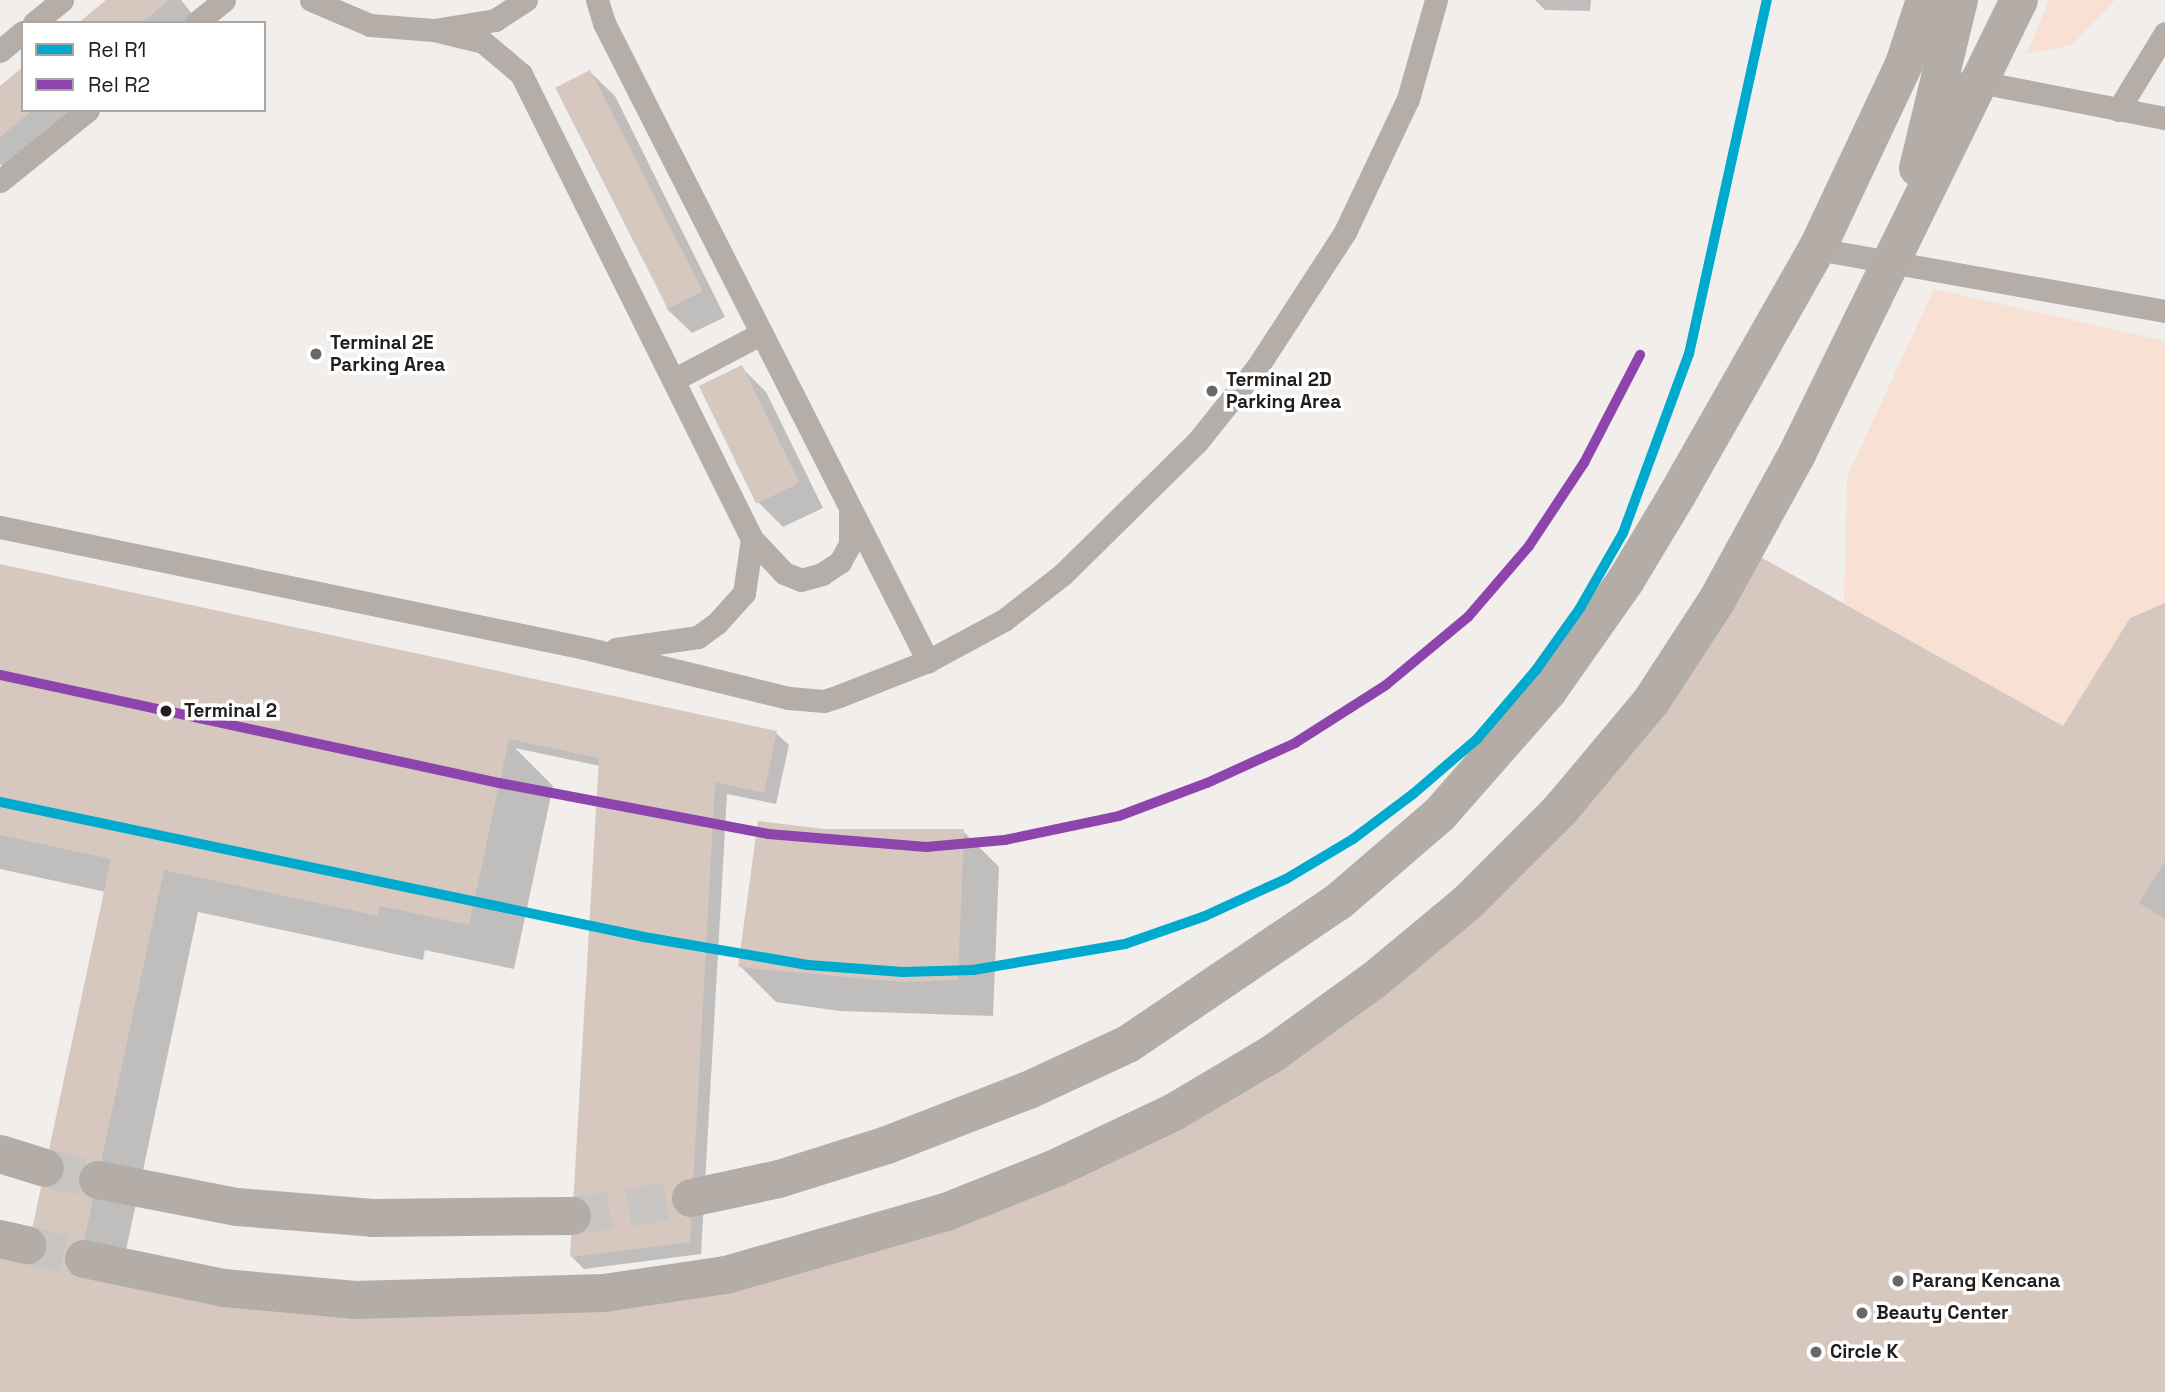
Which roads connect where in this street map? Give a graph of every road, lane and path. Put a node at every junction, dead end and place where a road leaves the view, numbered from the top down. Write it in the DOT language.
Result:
graph roads {
  1 [pos="62,0"];
  2 [pos="224,0"];
  3 [pos="311,0"];
  4 [pos="526,0"];
  5 [pos="597,0"];
  6 [pos="1436,0"];
  7 [pos="1925,0"];
  8 [pos="1959,0"];
  9 [pos="2018,0"];
  10 [pos="36,21"];
  11 [pos="198,21"];
  12 [pos="434,30"];
  13 [pos="2165,33"];
  14 [pos="21,34"];
  15 [pos="0,51"];
  16 [pos="1904,64"];
  17 [pos="2118,110"];
  18 [pos="86,112"];
  19 [pos="2165,118"];
  20 [pos="0,181"];
  21 [pos="1899,242"];
  22 [pos="1817,249"];
  23 [pos="2165,311"];
  24 [pos="762,333"];
  25 [pos="675,379"];
  26 [pos="849,503"];
  27 [pos="0,527"];
  28 [pos="752,539"];
  29 [pos="585,648"];
  30 [pos="928,661"];
  31 [pos="0,1154"];
  32 [pos="45,1168"];
  33 [pos="98,1180"];
  34 [pos="691,1198"];
  35 [pos="572,1216"];
  36 [pos="84,1259"];
  1 -- 10 [label="lane"];
  2 -- 11 [label="lane"];
  3 -- 12 [label="lane"];
  4 -- 12 [label="lane"];
  5 -- 24 [label="lane"];
  6 -- 30 [label="lane"];
  7 -- 16 [label="street"];
  8 -- 21 [label="street, bridge"];
  9 -- 21 [label="street, bridge"];
  12 -- 25 [label="lane"];
  13 -- 17 [label="lane"];
  14 -- 15 [label="lane"];
  16 -- 17 [label="lane"];
  16 -- 22 [label="street"];
  17 -- 19 [label="lane"];
  18 -- 20 [label="lane"];
  21 -- 36 [label="street, bridge"];
  22 -- 23 [label="lane"];
  22 -- 34 [label="street"];
  24 -- 25 [label="lane"];
  24 -- 26 [label="lane"];
  25 -- 28 [label="lane"];
  26 -- 28 [label="lane"];
  26 -- 30 [label="lane"];
  27 -- 29 [label="lane"];
  28 -- 29 [label="lane"];
  29 -- 30 [label="lane"];
  31 -- 32 [label="street"];
  33 -- 35 [label="street"];
}
